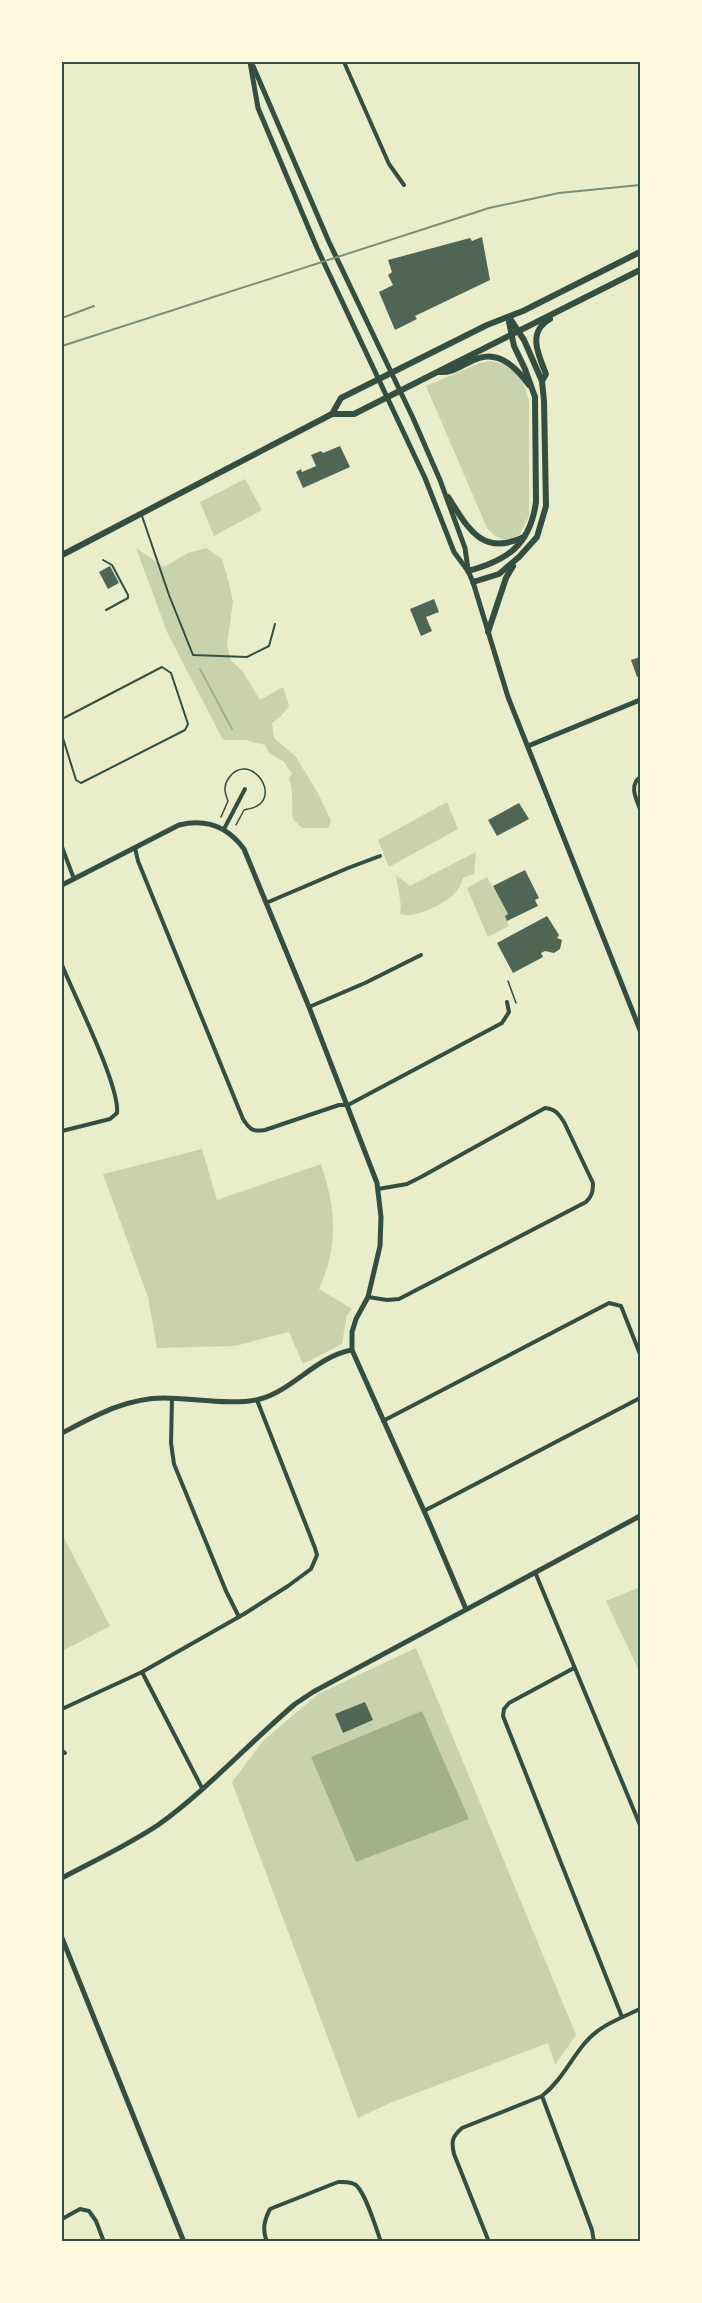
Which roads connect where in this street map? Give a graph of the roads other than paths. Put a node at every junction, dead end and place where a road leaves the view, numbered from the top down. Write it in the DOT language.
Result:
graph roads {
  1 [pos="251,62"];
  2 [pos="344,62"];
  3 [pos="404,185"];
  4 [pos="640,252"];
  5 [pos="640,270"];
  6 [pos="576,302"];
  7 [pos="508,316"];
  8 [pos="515,333"];
  9 [pos="438,372"];
  10 [pos="542,381"];
  11 [pos="531,388"];
  12 [pos="332,414"];
  13 [pos="448,497"];
  14 [pos="141,513"];
  15 [pos="524,537"];
  16 [pos="62,555"];
  17 [pos="519,558"];
  18 [pos="103,560"];
  19 [pos="468,572"];
  20 [pos="473,582"];
  21 [pos="106,610"];
  22 [pos="275,624"];
  23 [pos="488,632"];
  24 [pos="640,700"];
  25 [pos="62,719"];
  26 [pos="62,735"];
  27 [pos="528,746"];
  28 [pos="640,777"];
  29 [pos="245,789"];
  30 [pos="640,809"];
  31 [pos="224,829"];
  32 [pos="62,847"];
  33 [pos="135,848"];
  34 [pos="380,856"];
  35 [pos="74,879"];
  36 [pos="62,885"];
  37 [pos="266,903"];
  38 [pos="422,955"];
  39 [pos="62,965"];
  40 [pos="507,1002"];
  41 [pos="309,1007"];
  42 [pos="640,1030"];
  43 [pos="348,1105"];
  44 [pos="62,1131"];
  45 [pos="378,1189"];
  46 [pos="368,1297"];
  47 [pos="352,1350"];
  48 [pos="640,1354"];
  49 [pos="640,1398"];
  50 [pos="172,1399"];
  51 [pos="257,1400"];
  52 [pos="383,1420"];
  53 [pos="62,1433"];
  54 [pos="424,1511"];
  55 [pos="640,1516"];
  56 [pos="536,1572"];
  57 [pos="466,1609"];
  58 [pos="239,1617"];
  59 [pos="574,1668"];
  60 [pos="142,1672"];
  61 [pos="62,1709"];
  62 [pos="202,1788"];
  63 [pos="640,1825"];
  64 [pos="62,1878"];
  65 [pos="62,1938"];
  66 [pos="640,2008"];
  67 [pos="622,2017"];
  68 [pos="542,2096"];
  69 [pos="62,2219"];
  70 [pos="104,2241"];
  71 [pos="184,2241"];
  72 [pos="267,2241"];
  73 [pos="381,2241"];
  74 [pos="489,2241"];
  75 [pos="594,2241"];
  1 -- 13 [label="street"];
  1 -- 19 [label="street"];
  2 -- 3 [label="street"];
  4 -- 7 [label="main road"];
  5 -- 6 [label="main road"];
  6 -- 8 [label="main road"];
  6 -- 10 [label="main road"];
  7 -- 8 [label="main road"];
  7 -- 12 [label="main road"];
  8 -- 9 [label="main road"];
  8 -- 10 [label="main road"];
  8 -- 11 [label="main road"];
  9 -- 11 [label="main road"];
  9 -- 12 [label="main road"];
  10 -- 17 [label="main road"];
  11 -- 15 [label="main road"];
  12 -- 14 [label="main road"];
  13 -- 15 [label="main road"];
  13 -- 19 [label="street"];
  14 -- 16 [label="main road"];
  14 -- 22 [label="lane"];
  15 -- 19 [label="main road"];
  17 -- 20 [label="main road"];
  17 -- 23 [label="main road"];
  18 -- 21 [label="lane"];
  19 -- 20 [label="street"];
  20 -- 23 [label="street"];
  23 -- 27 [label="street"];
  24 -- 27 [label="street"];
  25 -- 26 [label="lane"];
  27 -- 42 [label="street"];
  28 -- 30 [label="street"];
  29 -- 31 [label="street"];
  31 -- 33 [label="street"];
  31 -- 37 [label="street"];
  32 -- 35 [label="street"];
  33 -- 35 [label="street"];
  33 -- 43 [label="street"];
  34 -- 37 [label="street"];
  35 -- 36 [label="street"];
  37 -- 41 [label="street"];
  38 -- 41 [label="street"];
  39 -- 44 [label="street"];
  40 -- 43 [label="street"];
  41 -- 43 [label="street"];
  43 -- 45 [label="street"];
  45 -- 46 [label="street"];
  45 -- 46 [label="street"];
  46 -- 47 [label="street"];
  47 -- 51 [label="street"];
  47 -- 52 [label="street"];
  48 -- 52 [label="street"];
  49 -- 54 [label="street"];
  50 -- 51 [label="street"];
  50 -- 53 [label="street"];
  50 -- 58 [label="street"];
  51 -- 58 [label="street"];
  52 -- 54 [label="street"];
  54 -- 57 [label="street"];
  55 -- 56 [label="street"];
  56 -- 57 [label="street"];
  56 -- 59 [label="street"];
  57 -- 62 [label="street"];
  58 -- 60 [label="street"];
  59 -- 63 [label="street"];
  59 -- 67 [label="street"];
  60 -- 61 [label="street"];
  60 -- 62 [label="street"];
  62 -- 64 [label="street"];
  65 -- 71 [label="street"];
  66 -- 67 [label="street"];
  67 -- 68 [label="street"];
  68 -- 74 [label="street"];
  68 -- 75 [label="street"];
  69 -- 70 [label="street"];
  72 -- 73 [label="street"];
}
